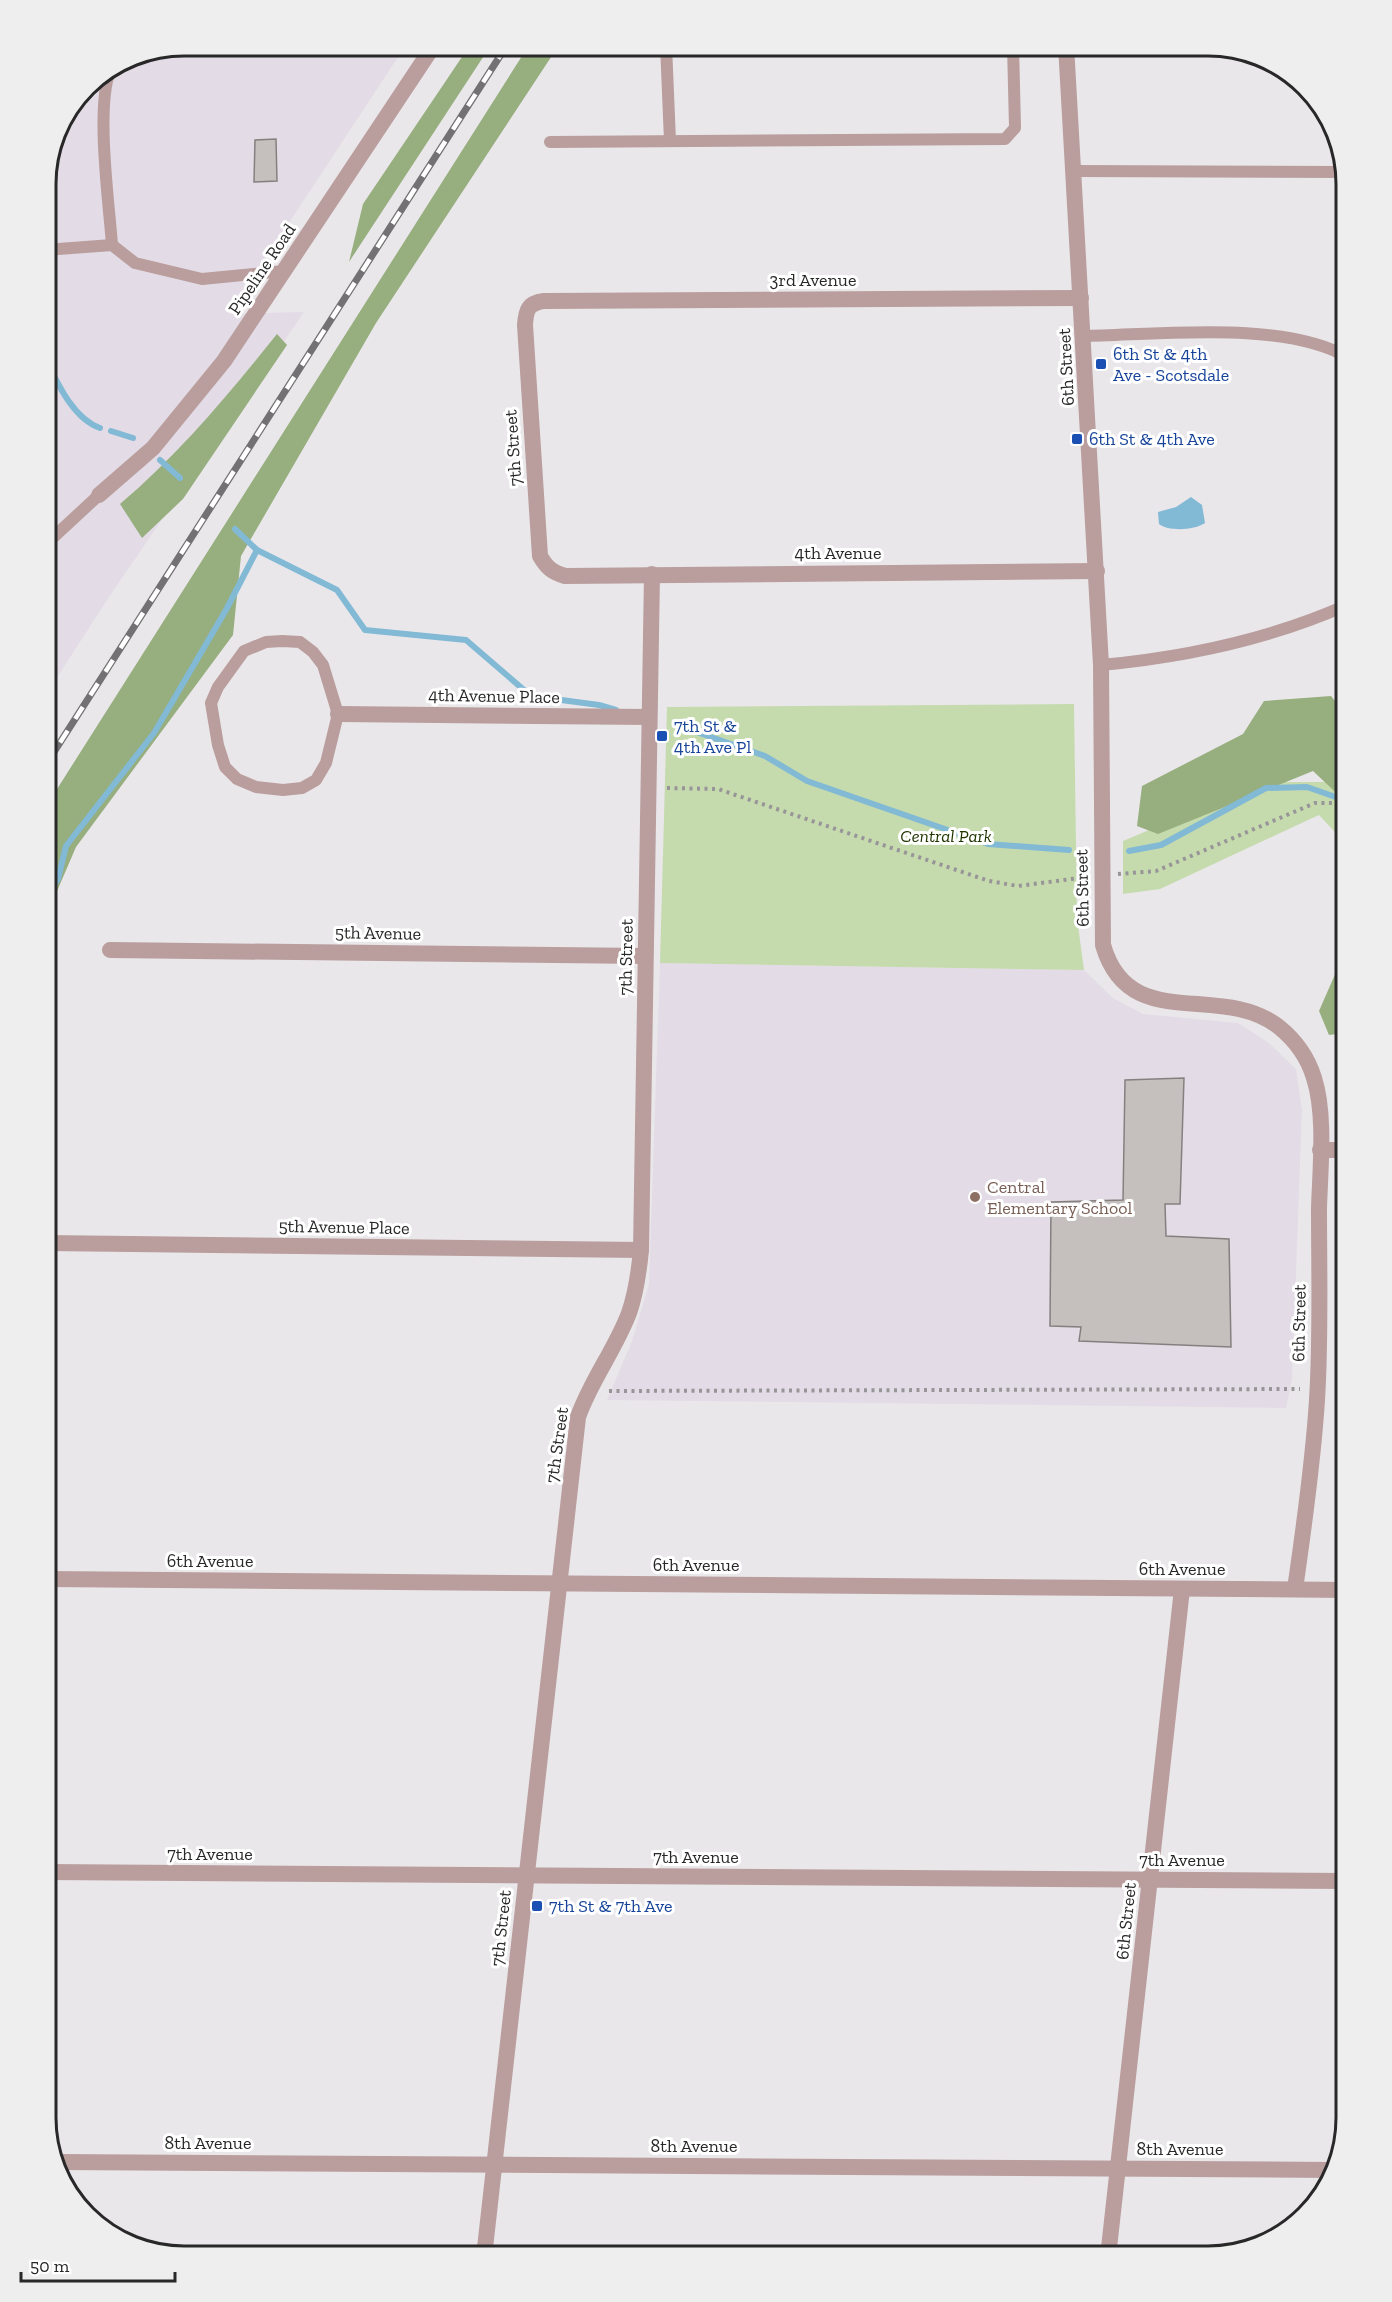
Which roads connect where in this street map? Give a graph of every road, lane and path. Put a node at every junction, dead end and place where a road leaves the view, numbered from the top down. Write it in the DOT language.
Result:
graph roads {
  1 [pos="427,56"];
  2 [pos="666,56"];
  3 [pos="1013,56"];
  4 [pos="1067,56"];
  5 [pos="105,83"];
  6 [pos="670,141"];
  7 [pos="550,142"];
  8 [pos="1074,171"];
  9 [pos="1335,172"];
  10 [pos="112,244"];
  11 [pos="56,249"];
  12 [pos="284,271"];
  13 [pos="1081,298"];
  14 [pos="544,302"];
  15 [pos="1083,336"];
  16 [pos="1336,353"];
  17 [pos="99,495"];
  18 [pos="56,535"];
  19 [pos="1097,571"];
  20 [pos="652,574"];
  21 [pos="579,575"];
  22 [pos="1336,608"];
  23 [pos="1101,665"];
  24 [pos="338,714"];
  25 [pos="649,717"];
  26 [pos="648,787"];
  27 [pos="1336,805"];
  28 [pos="1101,876"];
  29 [pos="111,950"];
  30 [pos="645,956"];
  31 [pos="1320,1150"];
  32 [pos="1336,1150"];
  33 [pos="56,1243"];
  34 [pos="641,1250"];
  35 [pos="1317,1389"];
  36 [pos="587,1391"];
  37 [pos="56,1579"];
  38 [pos="559,1583"];
  39 [pos="1182,1588"];
  40 [pos="1295,1589"];
  41 [pos="1336,1590"];
  42 [pos="56,1872"];
  43 [pos="526,1875"];
  44 [pos="1150,1879"];
  45 [pos="1336,1881"];
  46 [pos="63,2162"];
  47 [pos="495,2165"];
  48 [pos="1118,2169"];
  49 [pos="1325,2170"];
  50 [pos="485,2246"];
  51 [pos="1109,2246"];
  1 -- 12 [label="street, Pipeline Road"];
  2 -- 6 [label="lane"];
  3 -- 6 [label="lane"];
  4 -- 8 [label="street, 6th Street"];
  5 -- 10 [label="lane"];
  6 -- 7 [label="lane"];
  8 -- 9 [label="lane"];
  8 -- 13 [label="street, 6th Street"];
  10 -- 11 [label="lane"];
  10 -- 12 [label="lane"];
  12 -- 17 [label="street, Pipeline Road"];
  13 -- 14 [label="street, 3rd Avenue"];
  13 -- 15 [label="street, 6th Street"];
  14 -- 21 [label="street, 7th Street"];
  15 -- 16 [label="lane"];
  15 -- 19 [label="street, 6th Street"];
  17 -- 18 [label="lane"];
  19 -- 20 [label="street, 4th Avenue"];
  19 -- 23 [label="street, 6th Street"];
  20 -- 21 [label="street, 4th Avenue"];
  20 -- 25 [label="street, 7th Street"];
  22 -- 23 [label="lane"];
  23 -- 28 [label="street, 6th Street"];
  24 -- 24 [label="lane"];
  24 -- 25 [label="street, 4th Avenue Place"];
  25 -- 26 [label="street, 7th Street"];
  26 -- 28 [label="path"];
  26 -- 30 [label="street, 7th Street"];
  27 -- 28 [label="path"];
  28 -- 31 [label="street, 6th Street"];
  29 -- 30 [label="street, 5th Avenue"];
  30 -- 34 [label="street, 7th Street"];
  31 -- 32 [label="street"];
  31 -- 35 [label="street, 6th Street"];
  33 -- 34 [label="street, 5th Avenue Place"];
  34 -- 36 [label="street, 7th Street"];
  35 -- 36 [label="path"];
  35 -- 40 [label="street, 6th Street"];
  36 -- 38 [label="street, 7th Street"];
  37 -- 38 [label="street, 6th Avenue"];
  38 -- 39 [label="street, 6th Avenue"];
  38 -- 43 [label="street, 7th Street"];
  39 -- 40 [label="street, 6th Avenue"];
  39 -- 44 [label="street, 6th Street"];
  40 -- 41 [label="street, 6th Avenue"];
  42 -- 43 [label="street, 7th Avenue"];
  43 -- 44 [label="street, 7th Avenue"];
  43 -- 47 [label="street, 7th Street"];
  44 -- 45 [label="street, 7th Avenue"];
  44 -- 48 [label="street, 6th Street"];
  46 -- 47 [label="street, 8th Avenue"];
  47 -- 48 [label="street, 8th Avenue"];
  47 -- 50 [label="street, 7th Street"];
  48 -- 49 [label="street, 8th Avenue"];
  48 -- 51 [label="street, 6th Street"];
}
